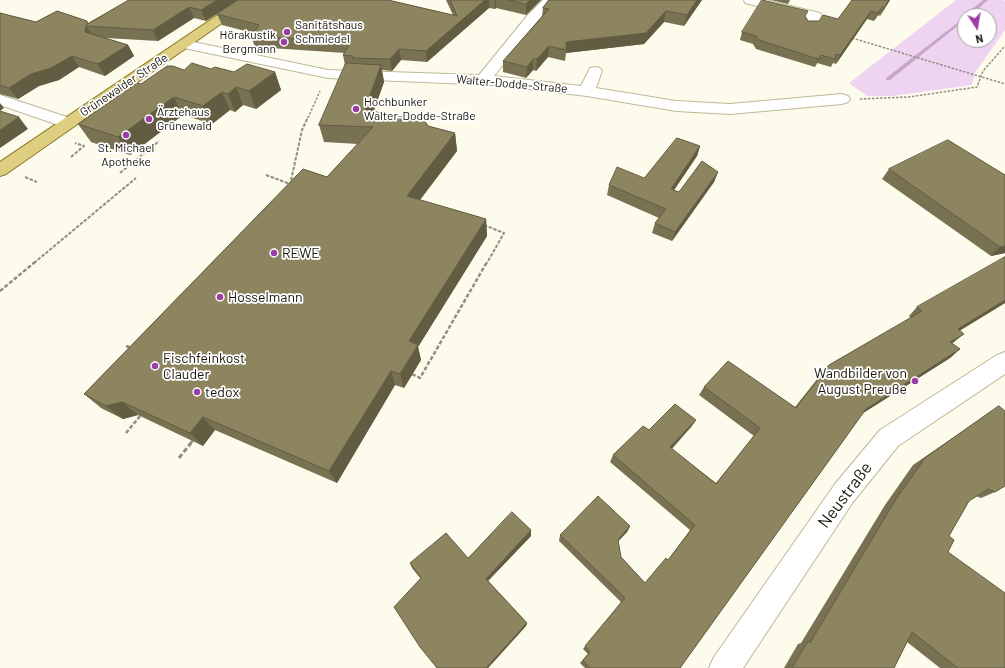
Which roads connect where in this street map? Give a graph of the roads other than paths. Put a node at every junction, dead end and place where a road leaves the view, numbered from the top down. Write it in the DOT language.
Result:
graph roads {
  1 [pos="249,0"];
  2 [pos="550,0"];
  3 [pos="750,0"];
  4 [pos="810,25"];
  5 [pos="184,44"];
  6 [pos="595,71"];
  7 [pos="483,80"];
  8 [pos="587,91"];
  9 [pos="842,99"];
  10 [pos="0,100"];
  11 [pos="67,123"];
  12 [pos="0,170"];
  13 [pos="1005,362"];
  14 [pos="725,668"];
  1 -- 5 [label="main road, Grünewalder Straße"];
  2 -- 7 [label="street"];
  3 -- 4 [label="street"];
  5 -- 7 [label="street, Walter-Dodde-Straße"];
  5 -- 11 [label="main road, Grünewalder Straße"];
  6 -- 8 [label="street"];
  7 -- 8 [label="street, Walter-Dodde-Straße"];
  8 -- 9 [label="street, Walter-Dodde-Straße"];
  10 -- 11 [label="street"];
  11 -- 12 [label="main road, Grünewalder Straße"];
  13 -- 14 [label="street, Neustraße"];
}
